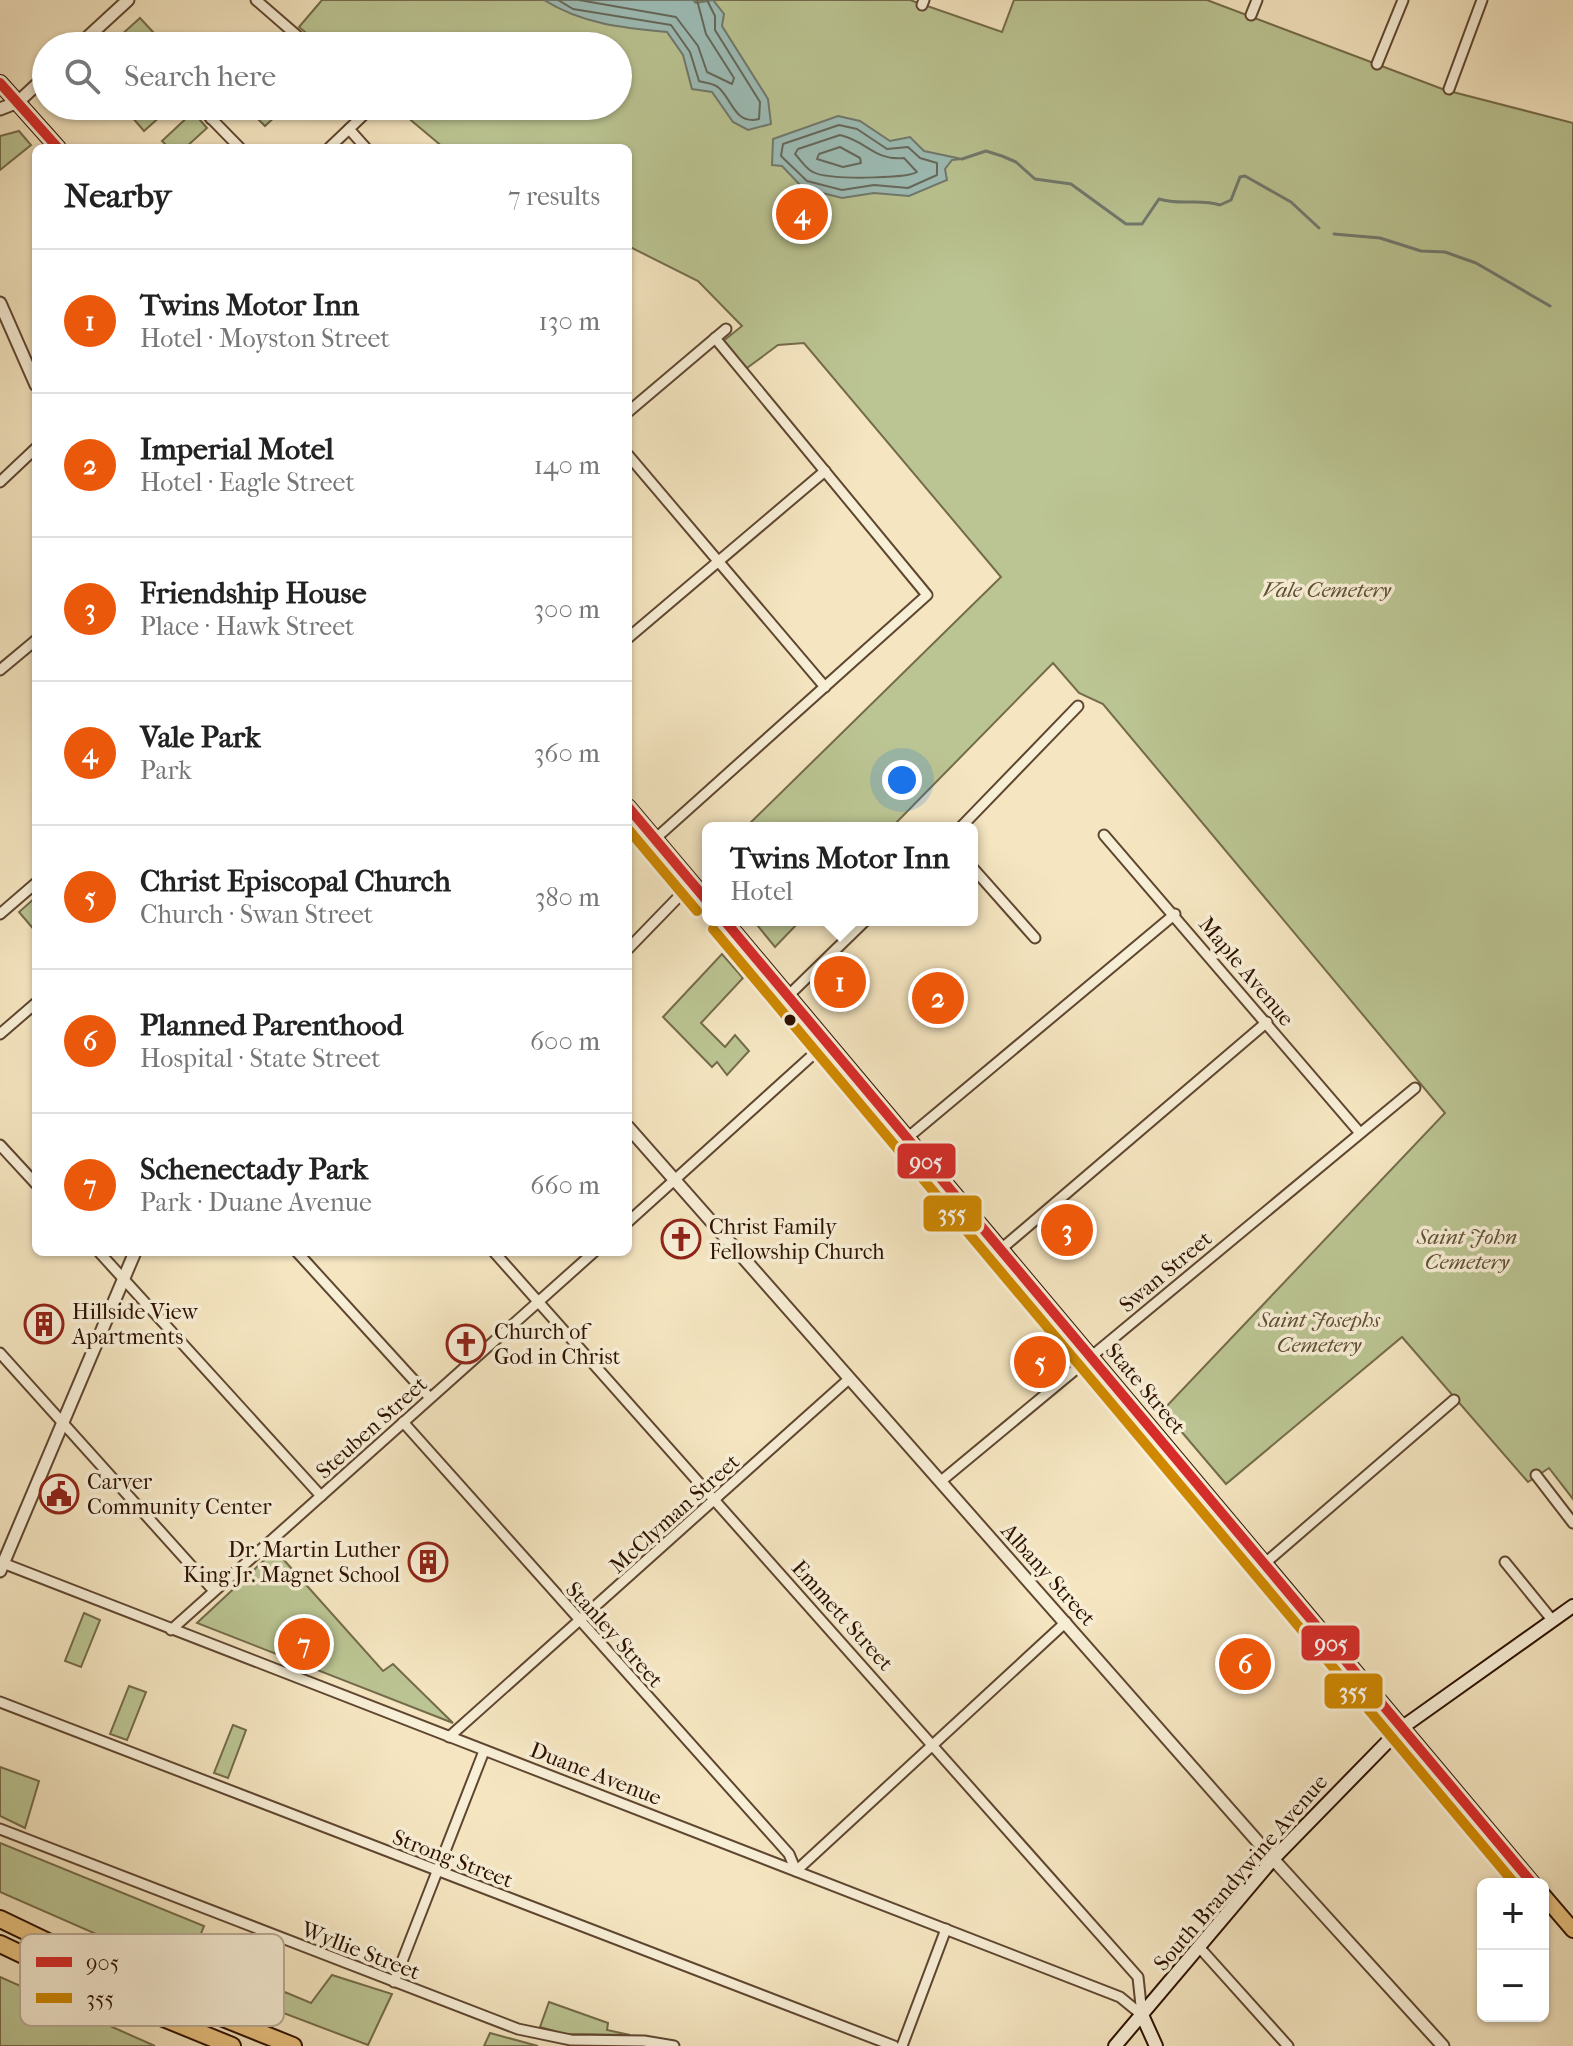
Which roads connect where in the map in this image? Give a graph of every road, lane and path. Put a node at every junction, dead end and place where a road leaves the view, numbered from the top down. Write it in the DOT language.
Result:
graph roads {
  1 [pos="128,0"];
  2 [pos="256,0"];
  3 [pos="1257,0"];
  4 [pos="1403,0"];
  5 [pos="1482,0"];
  6 [pos="1251,15"];
  7 [pos="93,32"];
  8 [pos="293,32"];
  9 [pos="1377,64"];
  10 [pos="0,83"];
  11 [pos="32,89"];
  12 [pos="1449,89"];
  13 [pos="18,102"];
  14 [pos="0,109"];
  15 [pos="32,118"];
  16 [pos="34,120"];
  17 [pos="212,120"];
  18 [pos="358,120"];
  19 [pos="349,129"];
  20 [pos="55,144"];
  21 [pos="236,144"];
  22 [pos="333,144"];
  23 [pos="362,144"];
  24 [pos="0,303"];
  25 [pos="4,327"];
  26 [pos="726,329"];
  27 [pos="715,338"];
  28 [pos="32,378"];
  29 [pos="632,409"];
  30 [pos="32,452"];
  31 [pos="632,460"];
  32 [pos="825,471"];
  33 [pos="0,482"];
  34 [pos="718,561"];
  35 [pos="632,635"];
  36 [pos="32,643"];
  37 [pos="0,670"];
  38 [pos="825,687"];
  39 [pos="1078,706"];
  40 [pos="632,812"];
  41 [pos="966,822"];
  42 [pos="1104,835"];
  43 [pos="655,839"];
  44 [pos="978,874"];
  45 [pos="692,883"];
  46 [pos="32,886"];
  47 [pos="702,895"];
  48 [pos="0,914"];
  49 [pos="1175,914"];
  50 [pos="729,926"];
  51 [pos="860,926"];
  52 [pos="1035,938"];
  53 [pos="632,945"];
  54 [pos="788,996"];
  55 [pos="32,1007"];
  56 [pos="1267,1022"];
  57 [pos="0,1034"];
  58 [pos="827,1042"];
  59 [pos="1415,1088"];
  60 [pos="632,1131"];
  61 [pos="1360,1133"];
  62 [pos="906,1139"];
  63 [pos="0,1145"];
  64 [pos="674,1177"];
  65 [pos="32,1180"];
  66 [pos="632,1218"];
  67 [pos="1000,1250"];
  68 [pos="103,1256"];
  69 [pos="133,1256"];
  70 [pos="301,1256"];
  71 [pos="498,1256"];
  72 [pos="590,1256"];
  73 [pos="123,1279"];
  74 [pos="538,1302"];
  75 [pos="0,1353"];
  76 [pos="1090,1356"];
  77 [pos="850,1378"];
  78 [pos="430,1398"];
  79 [pos="1454,1400"];
  80 [pos="62,1419"];
  81 [pos="403,1422"];
  82 [pos="1536,1475"];
  83 [pos="940,1482"];
  84 [pos="321,1496"];
  85 [pos="716,1501"];
  86 [pos="1573,1523"];
  87 [pos="1505,1562"];
  88 [pos="1264,1564"];
  89 [pos="1,1566"];
  90 [pos="214,1591"];
  91 [pos="1573,1606"];
  92 [pos="1553,1621"];
  93 [pos="580,1622"];
  94 [pos="1066,1622"];
  95 [pos="171,1630"];
  96 [pos="0,1702"];
  97 [pos="1400,1729"];
  98 [pos="449,1737"];
  99 [pos="934,1743"];
  100 [pos="484,1751"];
  101 [pos="0,1829"];
  102 [pos="1273,1859"];
  103 [pos="437,1871"];
  104 [pos="796,1871"];
  105 [pos="1528,1878"];
  106 [pos="1549,1901"];
  107 [pos="0,1919"];
  108 [pos="1570,1922"];
  109 [pos="946,1929"];
  110 [pos="31,1934"];
  111 [pos="270,1934"];
  112 [pos="284,1939"];
  113 [pos="0,1944"];
  114 [pos="1199,1947"];
  115 [pos="20,1953"];
  116 [pos="394,1982"];
  117 [pos="1142,2015"];
  118 [pos="183,2026"];
  119 [pos="243,2026"];
  120 [pos="227,2044"];
  121 [pos="293,2046"];
  122 [pos="674,2046"];
  123 [pos="894,2046"];
  124 [pos="902,2046"];
  125 [pos="1115,2046"];
  126 [pos="1156,2046"];
  127 [pos="1288,2046"];
  128 [pos="1443,2046"];
  1 -- 7 [label="street"];
  2 -- 8 [label="street"];
  3 -- 6 [label="street"];
  4 -- 9 [label="street"];
  5 -- 12 [label="street"];
  10 -- 13 [label="main road"];
  11 -- 13 [label="street"];
  13 -- 14 [label="street"];
  13 -- 15 [label="main road"];
  16 -- 20 [label="main road"];
  17 -- 21 [label="street"];
  18 -- 19 [label="street"];
  19 -- 22 [label="street"];
  19 -- 23 [label="street"];
  24 -- 25 [label="street"];
  25 -- 28 [label="street"];
  26 -- 27 [label="street"];
  27 -- 29 [label="street"];
  27 -- 32 [label="street"];
  30 -- 33 [label="street"];
  31 -- 34 [label="street"];
  32 -- 34 [label="street"];
  32 -- 38 [label="street"];
  34 -- 35 [label="street"];
  34 -- 38 [label="street"];
  36 -- 37 [label="street"];
  38 -- 43 [label="street"];
  39 -- 41 [label="street"];
  40 -- 43 [label="main road"];
  42 -- 49 [label="street, Maple Avenue"];
  43 -- 45 [label="main road"];
  44 -- 52 [label="street"];
  45 -- 47 [label="main road"];
  45 -- 53 [label="street"];
  46 -- 48 [label="street"];
  49 -- 56 [label="street, Maple Avenue"];
  49 -- 62 [label="street"];
  50 -- 54 [label="main road, State Street"];
  51 -- 54 [label="street"];
  54 -- 58 [label="main road, State Street"];
  55 -- 57 [label="street"];
  56 -- 61 [label="street, Maple Avenue"];
  56 -- 67 [label="street"];
  58 -- 62 [label="main road, State Street"];
  58 -- 64 [label="street"];
  59 -- 61 [label="street, Swan Street"];
  60 -- 64 [label="street, Albany Street"];
  61 -- 76 [label="street, Swan Street"];
  62 -- 67 [label="main road, State Street"];
  63 -- 65 [label="street"];
  64 -- 66 [label="street"];
  64 -- 77 [label="street, Albany Street"];
  67 -- 76 [label="main road, State Street"];
  68 -- 73 [label="street"];
  69 -- 73 [label="street"];
  70 -- 78 [label="street"];
  71 -- 74 [label="street, Emmett Street"];
  72 -- 74 [label="street, Steuben Street"];
  73 -- 80 [label="street"];
  73 -- 84 [label="street"];
  74 -- 78 [label="street, Steuben Street"];
  74 -- 85 [label="street, Emmett Street"];
  75 -- 80 [label="street"];
  76 -- 83 [label="street, Swan Street"];
  76 -- 88 [label="main road, State Street"];
  77 -- 83 [label="street, Albany Street"];
  77 -- 85 [label="street, McClyman Street"];
  78 -- 81 [label="street, Steuben Street"];
  79 -- 88 [label="street"];
  80 -- 89 [label="street"];
  80 -- 90 [label="street"];
  81 -- 84 [label="street, Steuben Street"];
  81 -- 93 [label="street, Stanley Street"];
  82 -- 86 [label="street"];
  83 -- 94 [label="street, Albany Street"];
  84 -- 90 [label="street, Steuben Street"];
  85 -- 93 [label="street, McClyman Street"];
  85 -- 99 [label="street, Emmett Street"];
  87 -- 92 [label="street"];
  88 -- 97 [label="main road, State Street"];
  89 -- 95 [label="street, Duane Avenue"];
  90 -- 95 [label="street, Steuben Street"];
  91 -- 92 [label="main road, South Brandywine Avenue"];
  92 -- 97 [label="main road, South Brandywine Avenue"];
  93 -- 98 [label="street, McClyman Street"];
  93 -- 104 [label="street, Stanley Street"];
  94 -- 99 [label="street"];
  94 -- 102 [label="street, Albany Street"];
  95 -- 98 [label="street, Duane Avenue"];
  96 -- 103 [label="street, Strong Street"];
  97 -- 102 [label="main road, South Brandywine Avenue"];
  97 -- 105 [label="main road, State Street"];
  98 -- 100 [label="street, Duane Avenue"];
  99 -- 104 [label="street"];
  99 -- 117 [label="street, Emmett Street"];
  100 -- 103 [label="street"];
  100 -- 104 [label="street, Duane Avenue"];
  101 -- 111 [label="street, Wyllie Street"];
  102 -- 114 [label="main road, South Brandywine Avenue"];
  102 -- 128 [label="street, Albany Street"];
  103 -- 116 [label="street"];
  103 -- 123 [label="street, Strong Street"];
  104 -- 109 [label="street, Duane Avenue"];
  106 -- 108 [label="main road"];
  107 -- 110 [label="highway"];
  109 -- 117 [label="street, Duane Avenue"];
  109 -- 124 [label="street"];
  112 -- 116 [label="street, Wyllie Street"];
  113 -- 115 [label="highway"];
  114 -- 117 [label="main road, South Brandywine Avenue"];
  114 -- 127 [label="street"];
  116 -- 122 [label="street, Wyllie Street"];
  117 -- 125 [label="main road, South Brandywine Avenue"];
  117 -- 126 [label="main road"];
  118 -- 120 [label="highway"];
  119 -- 121 [label="highway"];
}
